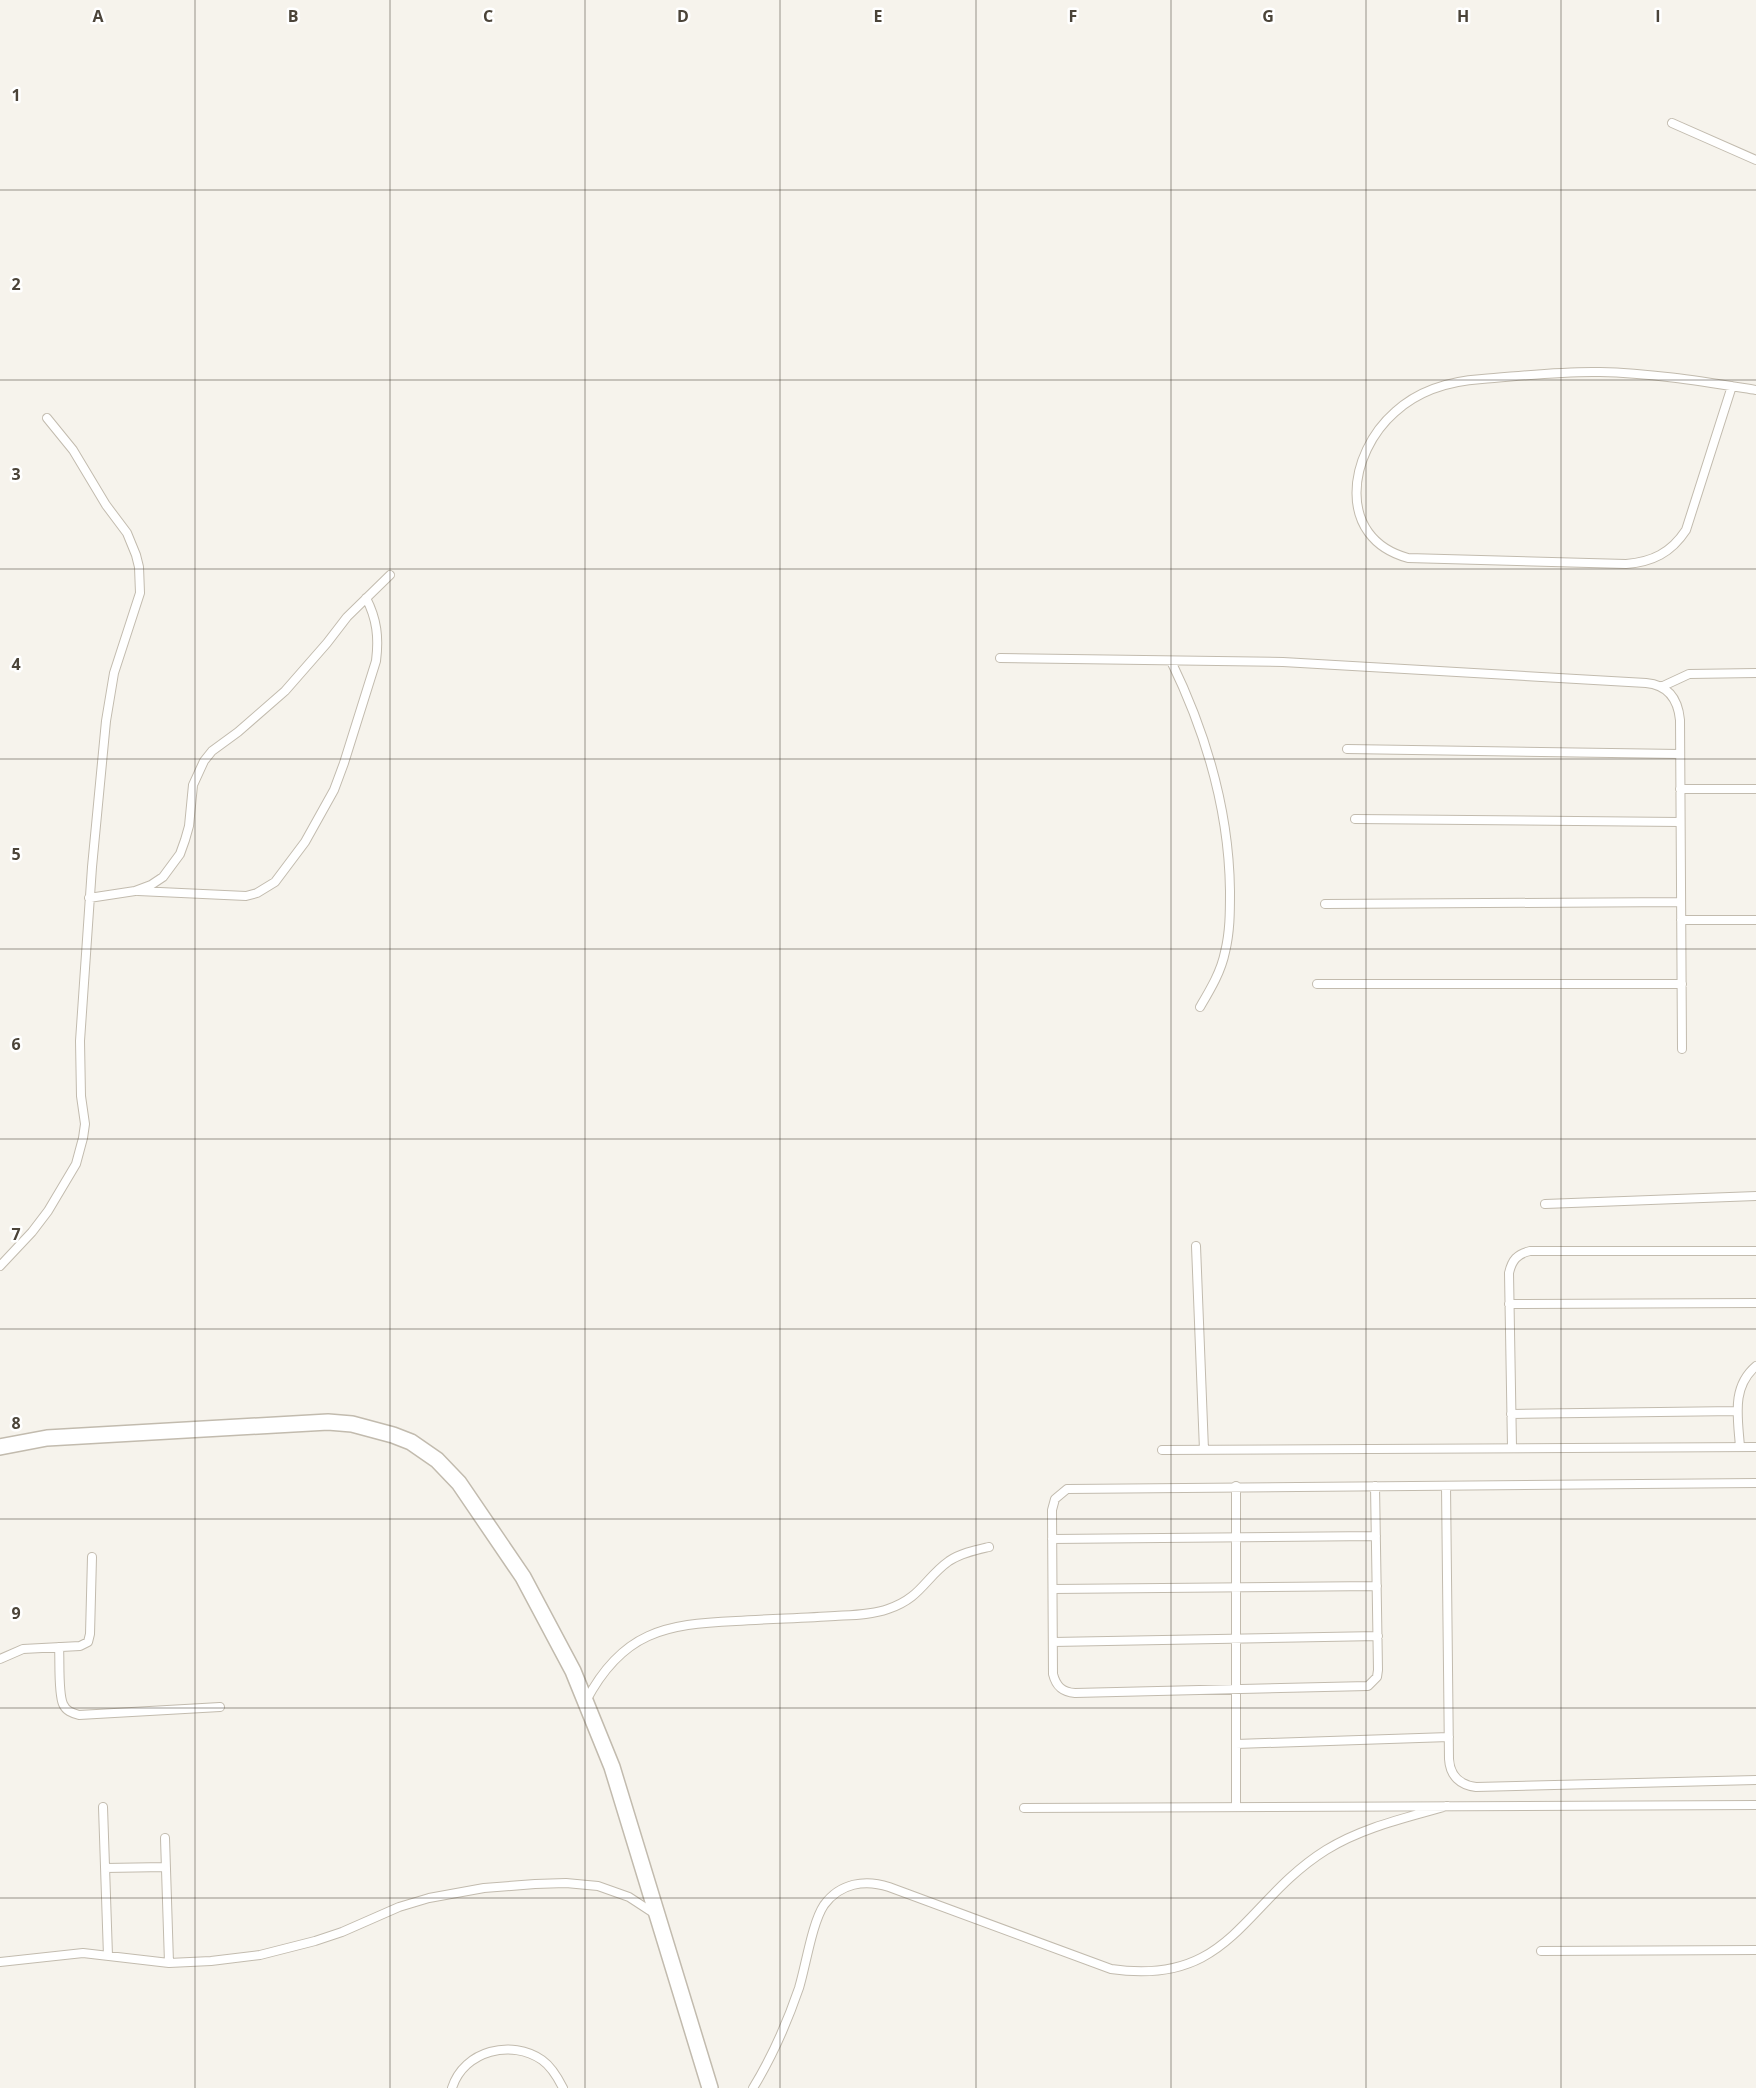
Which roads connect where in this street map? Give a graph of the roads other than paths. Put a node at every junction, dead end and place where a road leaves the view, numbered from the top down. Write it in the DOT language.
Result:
graph roads {
  1 [pos="1672,123"];
  2 [pos="1756,160"];
  3 [pos="1732,386"];
  4 [pos="1756,390"];
  5 [pos="47,418"];
  6 [pos="390,575"];
  7 [pos="366,598"];
  8 [pos="1000,658"];
  9 [pos="1171,660"];
  10 [pos="1756,673"];
  11 [pos="1662,687"];
  12 [pos="1348,749"];
  13 [pos="1680,754"];
  14 [pos="1756,789"];
  15 [pos="1680,790"];
  16 [pos="1355,820"];
  17 [pos="1680,822"];
  18 [pos="134,891"];
  19 [pos="89,898"];
  20 [pos="1681,902"];
  21 [pos="1325,904"];
  22 [pos="1681,920"];
  23 [pos="1756,920"];
  24 [pos="1317,984"];
  25 [pos="1682,984"];
  26 [pos="1200,1007"];
  27 [pos="1682,1049"];
  28 [pos="1756,1196"];
  29 [pos="1545,1204"];
  30 [pos="1196,1246"];
  31 [pos="1756,1251"];
  32 [pos="0,1266"];
  33 [pos="1756,1303"];
  34 [pos="1509,1304"];
  35 [pos="1756,1366"];
  36 [pos="1737,1411"];
  37 [pos="1511,1414"];
  38 [pos="0,1447"];
  39 [pos="1512,1447"];
  40 [pos="1740,1447"];
  41 [pos="1756,1447"];
  42 [pos="1162,1450"];
  43 [pos="1204,1450"];
  44 [pos="1756,1483"];
  45 [pos="1236,1486"];
  46 [pos="1375,1486"];
  47 [pos="1446,1486"];
  48 [pos="1376,1536"];
  49 [pos="1236,1537"];
  50 [pos="1052,1539"];
  51 [pos="989,1547"];
  52 [pos="92,1557"];
  53 [pos="1377,1586"];
  54 [pos="1236,1587"];
  55 [pos="1053,1589"];
  56 [pos="1378,1636"];
  57 [pos="1236,1638"];
  58 [pos="1053,1642"];
  59 [pos="59,1647"];
  60 [pos="0,1659"];
  61 [pos="1236,1690"];
  62 [pos="586,1701"];
  63 [pos="220,1707"];
  64 [pos="1448,1737"];
  65 [pos="1236,1744"];
  66 [pos="1756,1780"];
  67 [pos="1756,1805"];
  68 [pos="1447,1806"];
  69 [pos="103,1807"];
  70 [pos="1236,1807"];
  71 [pos="1024,1808"];
  72 [pos="165,1838"];
  73 [pos="166,1867"];
  74 [pos="105,1868"];
  75 [pos="657,1915"];
  76 [pos="1756,1950"];
  77 [pos="1541,1951"];
  78 [pos="108,1956"];
  79 [pos="0,1962"];
  80 [pos="169,1963"];
  81 [pos="452,2088"];
  82 [pos="563,2088"];
  83 [pos="710,2088"];
  84 [pos="753,2088"];
  1 -- 2 [label="lane"];
  3 -- 3 [label="lane"];
  3 -- 4 [label="lane"];
  5 -- 19 [label="lane"];
  6 -- 7 [label="lane"];
  7 -- 18 [label="lane"];
  7 -- 18 [label="lane"];
  8 -- 9 [label="lane"];
  9 -- 11 [label="lane"];
  9 -- 26 [label="lane"];
  10 -- 11 [label="lane"];
  11 -- 13 [label="lane"];
  12 -- 13 [label="lane"];
  13 -- 15 [label="lane"];
  14 -- 15 [label="lane"];
  15 -- 17 [label="lane"];
  16 -- 17 [label="lane"];
  17 -- 20 [label="lane"];
  18 -- 19 [label="lane"];
  19 -- 32 [label="lane"];
  20 -- 21 [label="lane"];
  20 -- 22 [label="lane"];
  22 -- 23 [label="lane"];
  22 -- 25 [label="lane"];
  24 -- 25 [label="lane"];
  25 -- 27 [label="lane"];
  28 -- 29 [label="lane"];
  30 -- 43 [label="lane"];
  31 -- 34 [label="lane"];
  33 -- 34 [label="lane"];
  34 -- 37 [label="lane"];
  35 -- 36 [label="lane"];
  36 -- 37 [label="lane"];
  36 -- 40 [label="lane"];
  37 -- 39 [label="lane"];
  38 -- 62 [label="street"];
  39 -- 40 [label="lane"];
  39 -- 43 [label="lane"];
  40 -- 41 [label="lane"];
  42 -- 43 [label="lane"];
  44 -- 47 [label="lane"];
  45 -- 46 [label="lane"];
  45 -- 49 [label="lane"];
  45 -- 50 [label="lane"];
  46 -- 47 [label="lane"];
  46 -- 48 [label="lane"];
  47 -- 64 [label="lane"];
  48 -- 49 [label="lane"];
  48 -- 53 [label="lane"];
  49 -- 50 [label="lane"];
  49 -- 54 [label="lane"];
  50 -- 55 [label="lane"];
  51 -- 62 [label="lane"];
  52 -- 59 [label="lane"];
  53 -- 54 [label="lane"];
  53 -- 56 [label="lane"];
  54 -- 55 [label="lane"];
  54 -- 57 [label="lane"];
  55 -- 58 [label="lane"];
  56 -- 57 [label="lane"];
  56 -- 61 [label="lane"];
  57 -- 58 [label="lane"];
  57 -- 61 [label="lane"];
  58 -- 61 [label="lane"];
  59 -- 60 [label="lane"];
  59 -- 63 [label="lane"];
  61 -- 65 [label="lane"];
  62 -- 75 [label="street"];
  64 -- 65 [label="lane"];
  64 -- 66 [label="lane"];
  65 -- 70 [label="lane"];
  67 -- 68 [label="lane"];
  68 -- 70 [label="lane"];
  68 -- 84 [label="lane"];
  69 -- 74 [label="lane"];
  70 -- 71 [label="lane"];
  72 -- 73 [label="lane"];
  73 -- 74 [label="lane"];
  73 -- 80 [label="lane"];
  74 -- 78 [label="lane"];
  75 -- 80 [label="lane"];
  75 -- 83 [label="street"];
  76 -- 77 [label="lane"];
  78 -- 79 [label="lane"];
  78 -- 80 [label="lane"];
  81 -- 82 [label="lane"];
}
